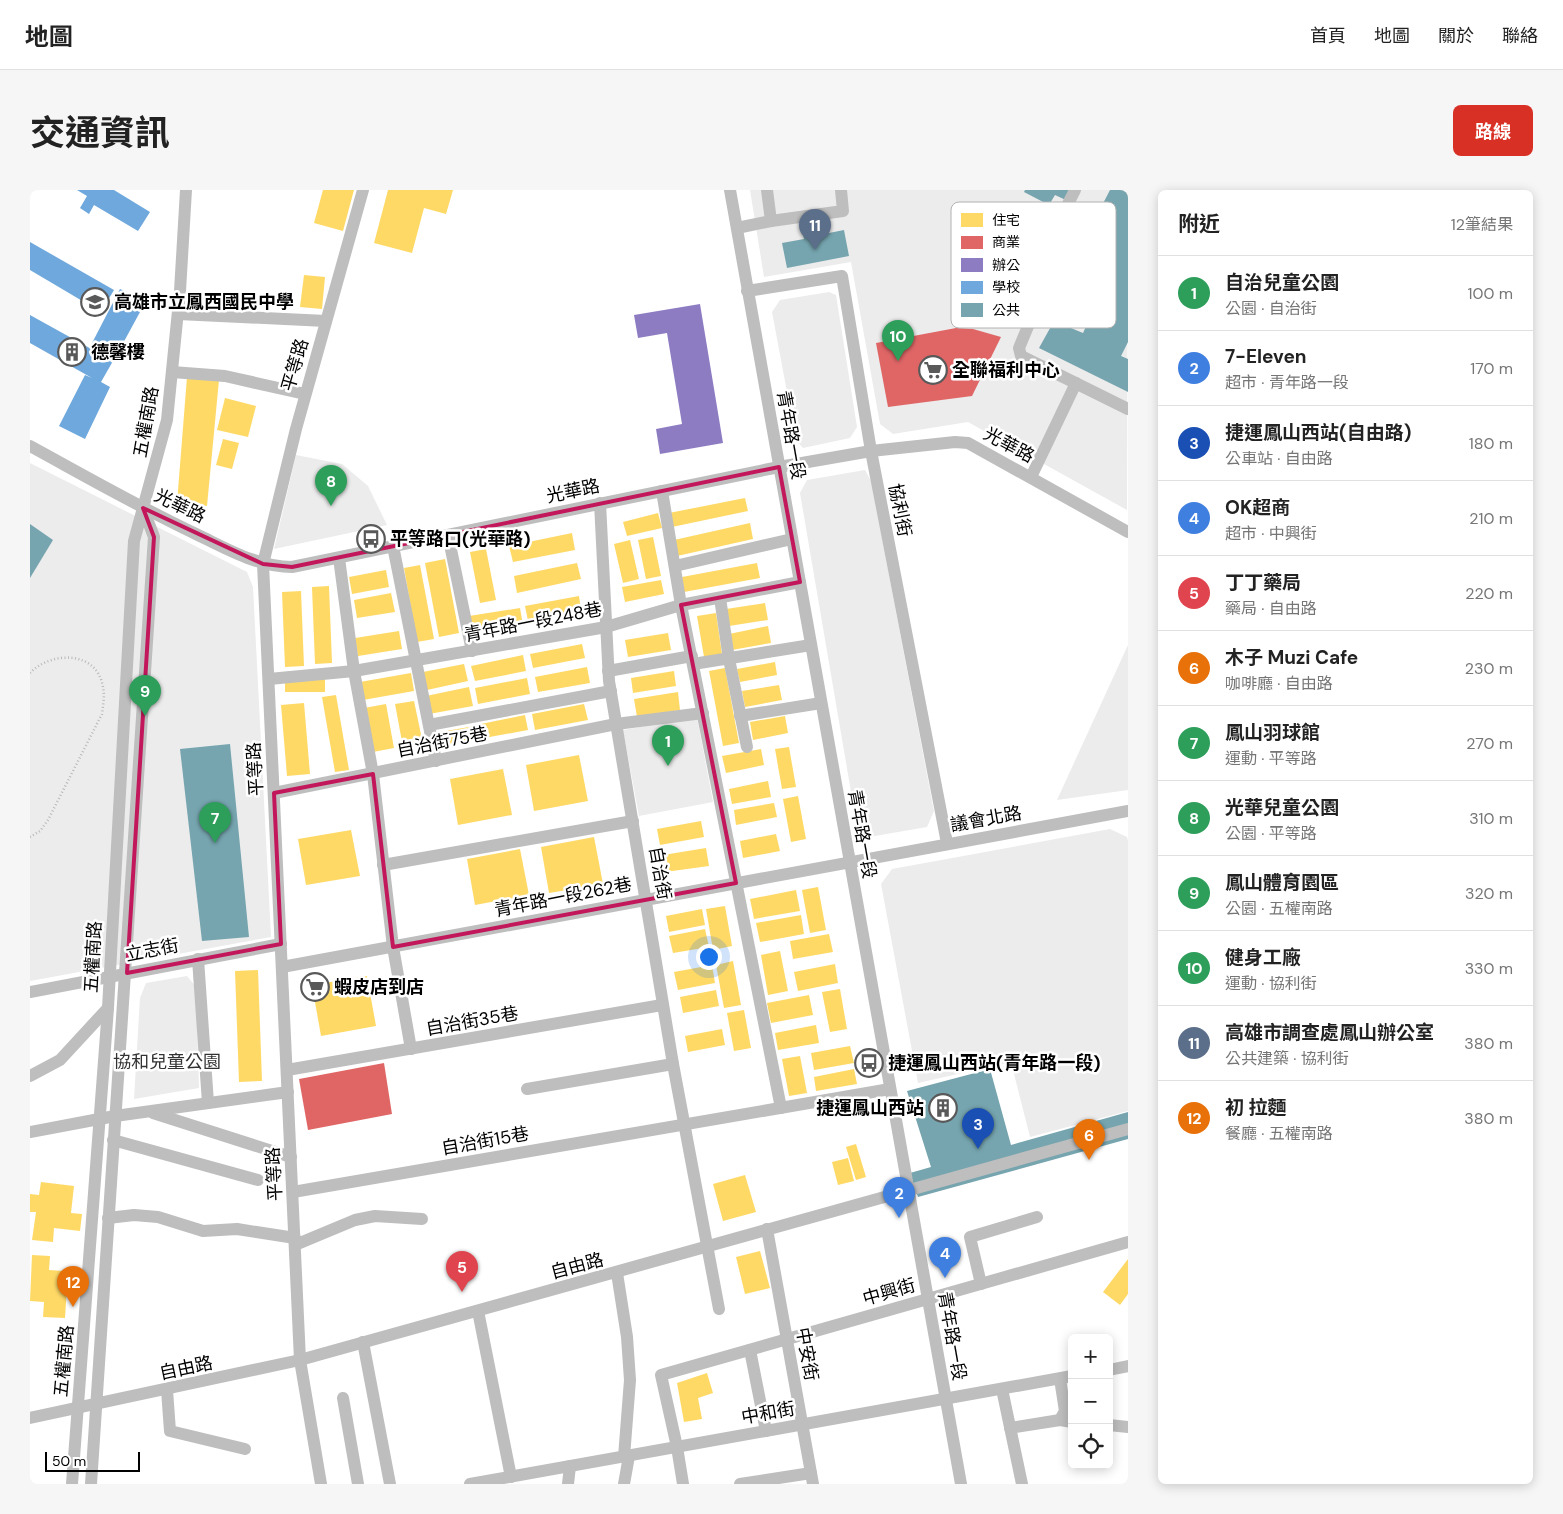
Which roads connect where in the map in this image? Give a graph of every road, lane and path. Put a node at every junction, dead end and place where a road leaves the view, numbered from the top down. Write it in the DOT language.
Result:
graph roads {
  1 [pos="186,190"];
  2 [pos="363,190"];
  3 [pos="730,190"];
  4 [pos="767,190"];
  5 [pos="840,190"];
  6 [pos="1075,190"];
  7 [pos="1069,202"];
  8 [pos="770,221"];
  9 [pos="737,228"];
  10 [pos="747,291"];
  11 [pos="178,314"];
  12 [pos="326,321"];
  13 [pos="1027,328"];
  14 [pos="172,372"];
  15 [pos="1076,383"];
  16 [pos="305,394"];
  17 [pos="1128,409"];
  18 [pos="30,446"];
  19 [pos="871,451"];
  20 [pos="779,467"];
  21 [pos="1031,476"];
  22 [pos="662,491"];
  23 [pos="600,503"];
  24 [pos="143,508"];
  25 [pos="1128,532"];
  26 [pos="448,535"];
  27 [pos="792,539"];
  28 [pos="393,546"];
  29 [pos="339,558"];
  30 [pos="263,564"];
  31 [pos="675,566"];
  32 [pos="800,582"];
  33 [pos="720,598"];
  34 [pos="681,605"];
  35 [pos="606,626"];
  36 [pos="811,645"];
  37 [pos="472,651"];
  38 [pos="729,659"];
  39 [pos="693,660"];
  40 [pos="416,661"];
  41 [pos="354,671"];
  42 [pos="608,671"];
  43 [pos="30,672"];
  44 [pos="269,679"];
  45 [pos="611,691"];
  46 [pos="821,703"];
  47 [pos="703,713"];
  48 [pos="740,716"];
  49 [pos="616,724"];
  50 [pos="429,725"];
  51 [pos="747,747"];
  52 [pos="436,761"];
  53 [pos="373,774"];
  54 [pos="274,793"];
  55 [pos="1128,811"];
  56 [pos="633,821"];
  57 [pos="30,837"];
  58 [pos="947,843"];
  59 [pos="850,862"];
  60 [pos="383,865"];
  61 [pos="736,883"];
  62 [pos="646,898"];
  63 [pos="281,944"];
  64 [pos="393,947"];
  65 [pos="198,959"];
  66 [pos="282,967"];
  67 [pos="127,973"];
  68 [pos="109,976"];
  69 [pos="30,992"];
  70 [pos="662,1005"];
  71 [pos="108,1008"];
  72 [pos="411,1049"];
  73 [pos="673,1064"];
  74 [pos="287,1070"];
  75 [pos="30,1076"];
  76 [pos="527,1089"];
  77 [pos="890,1089"];
  78 [pos="288,1092"];
  79 [pos="208,1103"];
  80 [pos="781,1108"];
  81 [pos="148,1111"];
  82 [pos="115,1116"];
  83 [pos="101,1119"];
  84 [pos="684,1125"];
  85 [pos="1128,1129"];
  86 [pos="30,1132"];
  87 [pos="113,1140"];
  88 [pos="291,1157"];
  89 [pos="258,1180"];
  90 [pos="908,1190"];
  91 [pos="293,1192"];
  92 [pos="1037,1217"];
  93 [pos="108,1218"];
  94 [pos="422,1218"];
  95 [pos="767,1229"];
  96 [pos="295,1242"];
  97 [pos="1128,1242"];
  98 [pos="707,1246"];
  99 [pos="617,1273"];
  100 [pos="981,1284"];
  101 [pos="928,1299"];
  102 [pos="719,1309"];
  103 [pos="478,1311"];
  104 [pos="787,1339"];
  105 [pos="363,1342"];
  106 [pos="750,1350"];
  107 [pos="300,1360"];
  108 [pos="1128,1366"];
  109 [pos="1113,1369"];
  110 [pos="1066,1378"];
  111 [pos="1002,1389"];
  112 [pos="167,1390"];
  113 [pos="343,1398"];
  114 [pos="945,1399"];
  115 [pos="96,1404"];
  116 [pos="78,1408"];
  117 [pos="30,1418"];
  118 [pos="1066,1421"];
  119 [pos="802,1425"];
  120 [pos="1113,1425"];
  121 [pos="1128,1427"];
  122 [pos="1010,1428"];
  123 [pos="766,1431"];
  124 [pos="677,1447"];
  125 [pos="244,1450"];
  126 [pos="627,1456"];
  127 [pos="570,1466"];
  128 [pos="511,1477"];
  129 [pos="812,1479"];
  130 [pos="72,1484"];
  131 [pos="91,1484"];
  132 [pos="321,1484"];
  133 [pos="358,1484"];
  134 [pos="390,1484"];
  135 [pos="470,1484"];
  136 [pos="568,1484"];
  137 [pos="624,1484"];
  138 [pos="683,1484"];
  139 [pos="740,1484"];
  140 [pos="960,1484"];
  141 [pos="1022,1484"];
  1 -- 11 [label="street, 五權南路"];
  2 -- 12 [label="street, 平等路"];
  3 -- 9 [label="street, 青年路一段"];
  4 -- 8 [label="street"];
  5 -- 8 [label="street"];
  6 -- 7 [label="street"];
  8 -- 9 [label="street"];
  9 -- 10 [label="street, 青年路一段"];
  10 -- 19 [label="street, 協利街"];
  10 -- 20 [label="street, 青年路一段"];
  11 -- 12 [label="street"];
  11 -- 14 [label="street, 五權南路"];
  12 -- 16 [label="street, 平等路"];
  13 -- 15 [label="street"];
  14 -- 16 [label="street"];
  14 -- 24 [label="street, 五權南路"];
  15 -- 17 [label="street"];
  15 -- 21 [label="street"];
  16 -- 30 [label="street, 平等路"];
  18 -- 24 [label="street, 光華路"];
  19 -- 20 [label="street, 光華路"];
  19 -- 21 [label="street, 光華路"];
  19 -- 58 [label="street, 協利街"];
  20 -- 22 [label="street, 光華路"];
  20 -- 27 [label="street, 青年路一段"];
  21 -- 25 [label="street, 光華路"];
  22 -- 23 [label="street, 光華路"];
  22 -- 31 [label="street"];
  23 -- 26 [label="street, 光華路"];
  23 -- 35 [label="street, 自治街"];
  24 -- 30 [label="street, 光華路"];
  24 -- 67 [label="street, 五權南路"];
  24 -- 68 [label="street, 五權南路"];
  26 -- 28 [label="street, 光華路"];
  26 -- 37 [label="street"];
  27 -- 31 [label="street"];
  27 -- 32 [label="street, 青年路一段"];
  28 -- 29 [label="street, 光華路"];
  28 -- 40 [label="street"];
  29 -- 30 [label="street, 光華路"];
  29 -- 41 [label="street"];
  30 -- 44 [label="street, 平等路"];
  31 -- 34 [label="street"];
  32 -- 33 [label="street, 青年路一段248巷"];
  32 -- 36 [label="street, 青年路一段"];
  33 -- 34 [label="street, 青年路一段248巷"];
  33 -- 38 [label="street"];
  34 -- 35 [label="street, 青年路一段248巷"];
  34 -- 39 [label="street"];
  35 -- 37 [label="street, 青年路一段248巷"];
  35 -- 42 [label="street, 自治街"];
  36 -- 38 [label="street"];
  36 -- 46 [label="street, 青年路一段"];
  37 -- 40 [label="street, 青年路一段248巷"];
  38 -- 39 [label="street"];
  38 -- 48 [label="street"];
  39 -- 42 [label="street"];
  39 -- 47 [label="street"];
  40 -- 41 [label="street, 青年路一段248巷"];
  40 -- 50 [label="street"];
  41 -- 44 [label="street, 青年路一段248巷"];
  41 -- 53 [label="street"];
  42 -- 45 [label="street, 自治街"];
  43 -- 57 [label="path"];
  44 -- 54 [label="street, 平等路"];
  45 -- 49 [label="street, 自治街"];
  45 -- 50 [label="street"];
  46 -- 48 [label="street"];
  46 -- 59 [label="street, 青年路一段"];
  47 -- 49 [label="street, 自治街75巷"];
  47 -- 61 [label="street"];
  48 -- 51 [label="street"];
  49 -- 52 [label="street, 自治街75巷"];
  49 -- 56 [label="street, 自治街"];
  50 -- 52 [label="street"];
  52 -- 53 [label="street, 自治街75巷"];
  53 -- 54 [label="street, 自治街75巷"];
  53 -- 60 [label="street"];
  54 -- 63 [label="street, 平等路"];
  55 -- 58 [label="street, 議會北路"];
  56 -- 60 [label="street"];
  56 -- 62 [label="street, 自治街"];
  58 -- 59 [label="street, 議會北路"];
  59 -- 61 [label="street, 青年路一段262巷"];
  59 -- 77 [label="street, 青年路一段"];
  60 -- 64 [label="street"];
  61 -- 62 [label="street, 青年路一段262巷"];
  61 -- 80 [label="street"];
  62 -- 64 [label="street, 青年路一段262巷"];
  62 -- 70 [label="street, 自治街"];
  63 -- 65 [label="street, 立志街"];
  63 -- 66 [label="street, 平等路"];
  64 -- 66 [label="street, 青年路一段262巷"];
  64 -- 72 [label="street"];
  65 -- 67 [label="street, 立志街"];
  65 -- 79 [label="street"];
  66 -- 74 [label="street, 平等路"];
  67 -- 68 [label="street, 立志街"];
  67 -- 82 [label="street, 五權南路"];
  68 -- 69 [label="street, 立志街"];
  68 -- 71 [label="street, 五權南路"];
  70 -- 72 [label="street, 自治街35巷"];
  70 -- 73 [label="street, 自治街"];
  71 -- 75 [label="street"];
  71 -- 83 [label="street, 五權南路"];
  72 -- 74 [label="street, 自治街35巷"];
  73 -- 76 [label="street"];
  73 -- 84 [label="street, 自治街"];
  74 -- 78 [label="street, 平等路"];
  77 -- 80 [label="street, 自治街15巷"];
  77 -- 90 [label="street, 青年路一段"];
  78 -- 79 [label="street"];
  78 -- 88 [label="street, 平等路"];
  79 -- 81 [label="street"];
  80 -- 84 [label="street, 自治街15巷"];
  81 -- 82 [label="street"];
  81 -- 88 [label="street"];
  82 -- 83 [label="street"];
  82 -- 87 [label="street, 五權南路"];
  83 -- 86 [label="street"];
  83 -- 116 [label="street, 五權南路"];
  84 -- 91 [label="street, 自治街15巷"];
  84 -- 98 [label="street, 自治街"];
  85 -- 90 [label="street, 自由路"];
  87 -- 89 [label="street"];
  87 -- 93 [label="street, 五權南路"];
  88 -- 91 [label="street, 平等路"];
  90 -- 95 [label="street, 自由路"];
  90 -- 101 [label="street, 青年路一段"];
  91 -- 96 [label="street, 平等路"];
  92 -- 100 [label="street"];
  93 -- 96 [label="street"];
  93 -- 115 [label="street, 五權南路"];
  94 -- 96 [label="street"];
  95 -- 98 [label="street, 自由路"];
  95 -- 104 [label="street, 中安街"];
  96 -- 107 [label="street, 平等路"];
  97 -- 100 [label="street, 中興街"];
  98 -- 99 [label="street, 自由路"];
  98 -- 102 [label="street, 自治街"];
  99 -- 103 [label="street, 自由路"];
  99 -- 126 [label="street"];
  100 -- 101 [label="street, 中興街"];
  101 -- 104 [label="street, 中興街"];
  101 -- 114 [label="street, 青年路一段"];
  103 -- 105 [label="street, 自由路"];
  103 -- 128 [label="street"];
  104 -- 106 [label="street, 中興街"];
  104 -- 119 [label="street, 中安街"];
  105 -- 107 [label="street, 自由路"];
  105 -- 134 [label="street"];
  106 -- 123 [label="street"];
  106 -- 124 [label="street, 中興街"];
  107 -- 112 [label="street, 自由路"];
  107 -- 132 [label="street, 平等路"];
  108 -- 109 [label="street"];
  110 -- 111 [label="street, 中和街"];
  110 -- 118 [label="street"];
  111 -- 114 [label="street, 中和街"];
  111 -- 122 [label="street"];
  112 -- 115 [label="street, 自由路"];
  112 -- 125 [label="street"];
  113 -- 133 [label="street"];
  114 -- 119 [label="street, 中和街"];
  114 -- 140 [label="street, 青年路一段"];
  115 -- 116 [label="street, 自由路"];
  115 -- 131 [label="street, 五權南路"];
  116 -- 117 [label="street, 自由路"];
  116 -- 130 [label="street, 五權南路"];
  118 -- 122 [label="street"];
  119 -- 123 [label="street, 中和街"];
  119 -- 129 [label="street, 中安街"];
  120 -- 121 [label="street"];
  122 -- 141 [label="street"];
  123 -- 124 [label="street, 中和街"];
  124 -- 126 [label="street, 中和街"];
  124 -- 138 [label="street"];
  126 -- 127 [label="street, 中和街"];
  126 -- 137 [label="street"];
  127 -- 128 [label="street, 中和街"];
  127 -- 136 [label="street"];
  128 -- 135 [label="street, 中和街"];
  129 -- 139 [label="street"];
}
